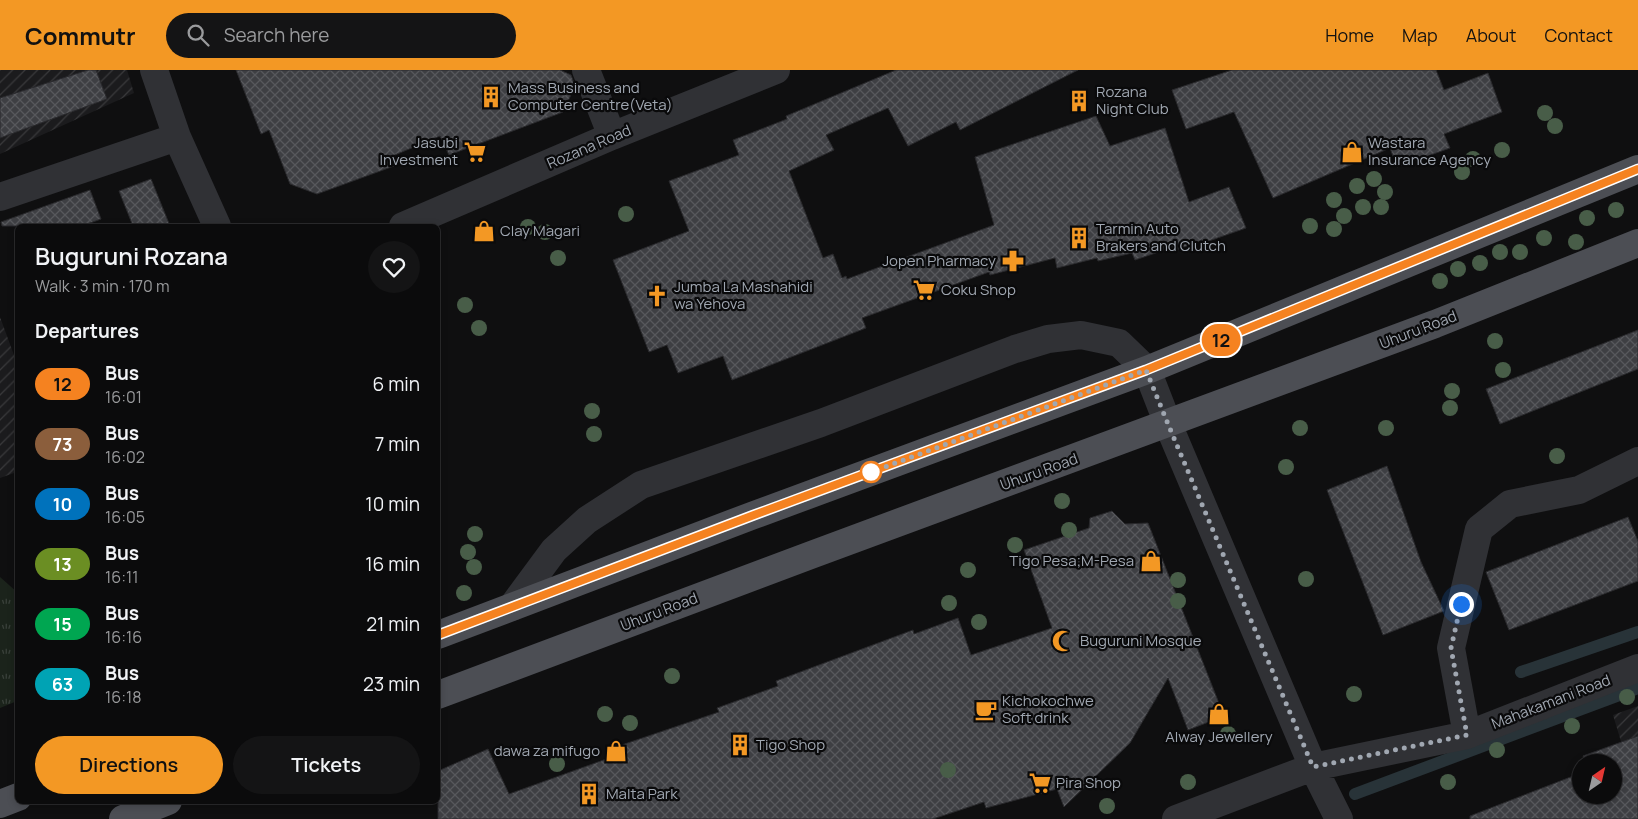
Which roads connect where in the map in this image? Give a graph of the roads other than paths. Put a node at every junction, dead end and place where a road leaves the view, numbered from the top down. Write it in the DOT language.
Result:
graph roads {
  1 [pos="154,70"];
  2 [pos="586,70"];
  3 [pos="776,70"];
  4 [pos="612,136"];
  5 [pos="177,137"];
  6 [pos="1638,169"];
  7 [pos="0,197"];
  8 [pos="216,224"];
  9 [pos="408,224"];
  10 [pos="1638,243"];
  11 [pos="1146,370"];
  12 [pos="1168,424"];
  13 [pos="1638,461"];
  14 [pos="512,607"];
  15 [pos="440,634"];
  16 [pos="1638,668"];
  17 [pos="440,694"];
  18 [pos="1467,735"];
  19 [pos="1313,767"];
  20 [pos="15,798"];
  21 [pos="0,804"];
  22 [pos="160,804"];
  23 [pos="123,819"];
  24 [pos="1176,819"];
  25 [pos="1340,819"];
  1 -- 5 [label="street"];
  2 -- 4 [label="street"];
  3 -- 4 [label="street, Rozana Road"];
  4 -- 9 [label="street, Rozana Road"];
  5 -- 7 [label="street"];
  5 -- 8 [label="street"];
  6 -- 11 [label="main road"];
  10 -- 12 [label="main road, Uhuru Road"];
  11 -- 12 [label="street"];
  11 -- 14 [label="main road"];
  11 -- 14 [label="street"];
  12 -- 17 [label="main road, Uhuru Road"];
  12 -- 19 [label="street"];
  13 -- 18 [label="street"];
  14 -- 15 [label="main road"];
  16 -- 18 [label="street, Mahakamani Road"];
  18 -- 19 [label="street, Mahakamani Road"];
  19 -- 24 [label="street, Mahakamani Road"];
  19 -- 25 [label="street"];
  20 -- 21 [label="main road"];
  22 -- 23 [label="main road"];
}
